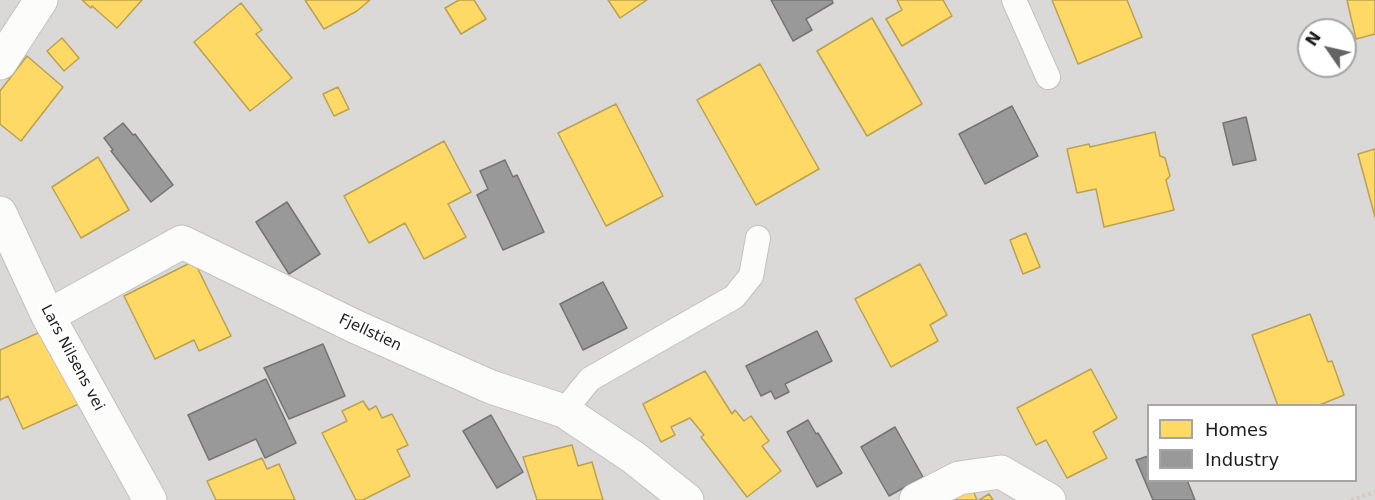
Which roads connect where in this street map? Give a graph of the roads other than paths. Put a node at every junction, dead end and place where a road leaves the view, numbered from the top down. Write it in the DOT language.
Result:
graph roads {
  1 [pos="41,0"];
  2 [pos="1014,0"];
  3 [pos="0,63"];
  4 [pos="1048,77"];
  5 [pos="0,213"];
  6 [pos="758,238"];
  7 [pos="48,316"];
  8 [pos="564,411"];
  9 [pos="150,500"];
  10 [pos="687,500"];
  11 [pos="916,500"];
  12 [pos="1048,500"];
  1 -- 3 [label="street"];
  2 -- 4 [label="lane"];
  5 -- 7 [label="street, Lars Nilsens vei"];
  6 -- 8 [label="lane"];
  7 -- 8 [label="street, Fjellstien"];
  7 -- 9 [label="street, Lars Nilsens vei"];
  8 -- 10 [label="street, Fjellstien"];
  11 -- 12 [label="street"];
}
